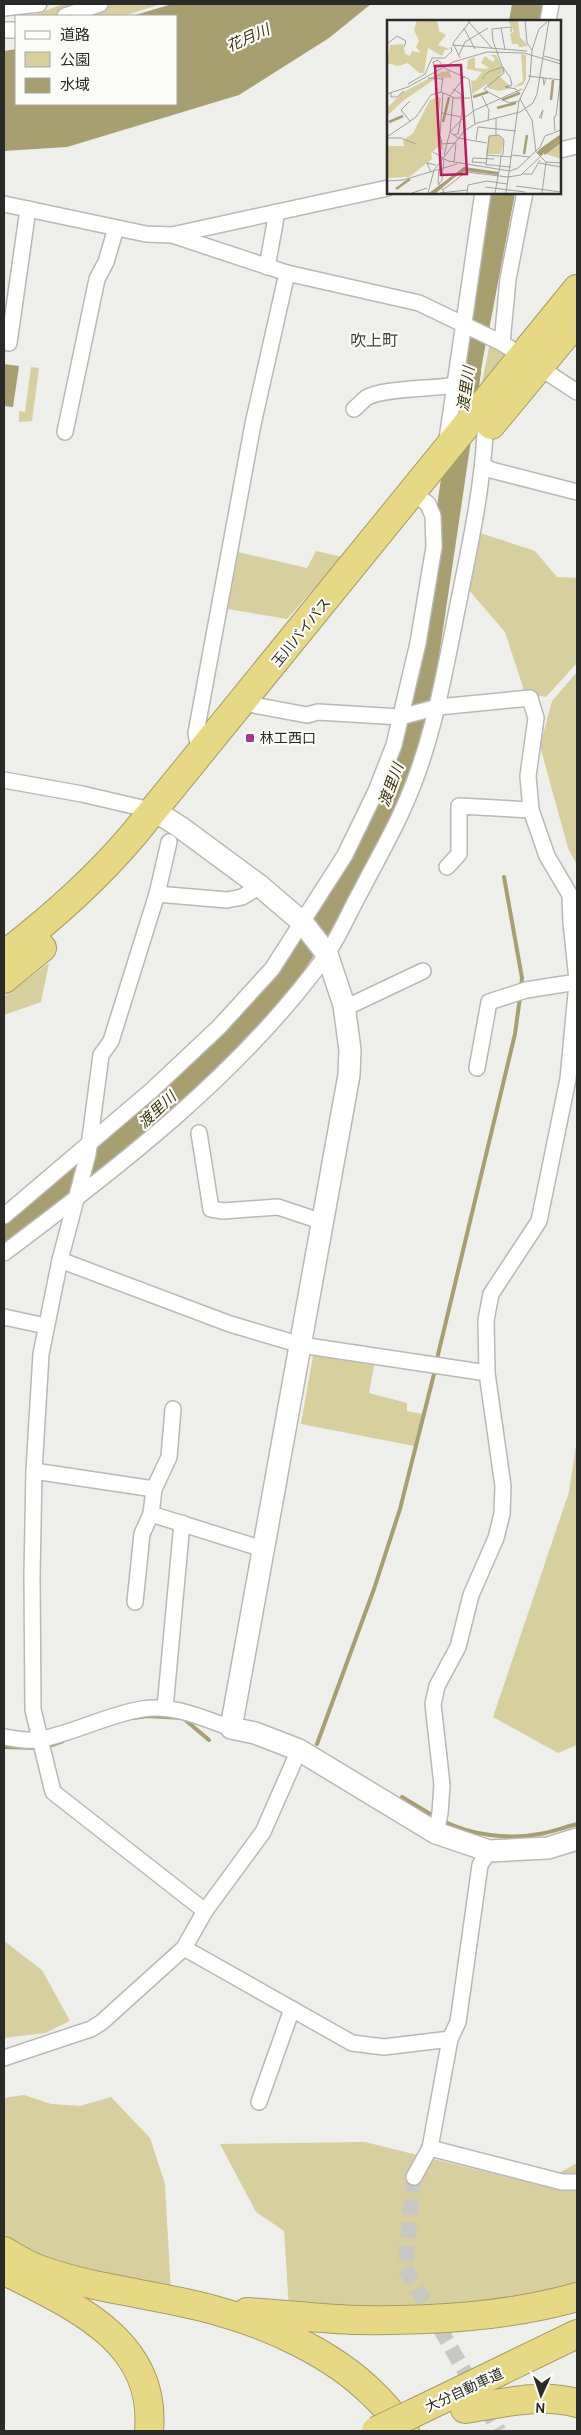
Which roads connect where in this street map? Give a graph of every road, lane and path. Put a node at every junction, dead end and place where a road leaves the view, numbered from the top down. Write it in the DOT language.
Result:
graph roads {
  1 [pos="38,4"];
  2 [pos="100,4"];
  3 [pos="550,4"];
  4 [pos="11,6"];
  5 [pos="68,15"];
  6 [pos="548,20"];
  7 [pos="577,146"];
  8 [pos="561,150"];
  9 [pos="387,188"];
  10 [pos="483,194"];
  11 [pos="525,194"];
  12 [pos="4,204"];
  13 [pos="28,209"];
  14 [pos="278,212"];
  15 [pos="116,228"];
  16 [pos="172,235"];
  17 [pos="267,267"];
  18 [pos="287,274"];
  19 [pos="11,278"];
  20 [pos="577,290"];
  21 [pos="577,321"];
  22 [pos="463,324"];
  23 [pos="8,334"];
  24 [pos="522,355"];
  25 [pos="455,385"];
  26 [pos="577,392"];
  27 [pos="354,409"];
  28 [pos="65,432"];
  29 [pos="485,433"];
  30 [pos="445,455"];
  31 [pos="483,465"];
  32 [pos="577,492"];
  33 [pos="428,495"];
  34 [pos="253,705"];
  35 [pos="438,707"];
  36 [pos="400,717"];
  37 [pos="200,754"];
  38 [pos="4,780"];
  39 [pos="531,810"];
  40 [pos="164,824"];
  41 [pos="447,867"];
  42 [pos="260,886"];
  43 [pos="157,894"];
  44 [pos="302,922"];
  45 [pos="327,954"];
  46 [pos="4,955"];
  47 [pos="423,971"];
  48 [pos="4,979"];
  49 [pos="577,982"];
  50 [pos="344,1008"];
  51 [pos="477,1068"];
  52 [pos="199,1133"];
  53 [pos="88,1149"];
  54 [pos="76,1200"];
  55 [pos="4,1216"];
  56 [pos="323,1222"];
  57 [pos="4,1253"];
  58 [pos="60,1260"];
  59 [pos="4,1317"];
  60 [pos="46,1326"];
  61 [pos="302,1345"];
  62 [pos="487,1373"];
  63 [pos="173,1409"];
  64 [pos="34,1471"];
  65 [pos="154,1489"];
  66 [pos="151,1514"];
  67 [pos="182,1523"];
  68 [pos="262,1549"];
  69 [pos="135,1602"];
  70 [pos="165,1708"];
  71 [pos="231,1728"];
  72 [pos="4,1737"];
  73 [pos="42,1745"];
  74 [pos="299,1750"];
  75 [pos="438,1824"];
  76 [pos="577,1839"];
  77 [pos="489,1851"];
  78 [pos="205,1911"];
  79 [pos="184,1948"];
  80 [pos="292,2009"];
  81 [pos="450,2039"];
  82 [pos="4,2058"];
  83 [pos="259,2102"];
  84 [pos="430,2148"];
  85 [pos="414,2178"];
  86 [pos="577,2182"];
  87 [pos="4,2251"];
  88 [pos="4,2270"];
  89 [pos="37,2287"];
  90 [pos="577,2297"];
  91 [pos="213,2310"];
  92 [pos="577,2334"];
  93 [pos="577,2355"];
  94 [pos="577,2403"];
  95 [pos="465,2409"];
  96 [pos="418,2425"];
  97 [pos="149,2431"];
  98 [pos="376,2431"];
  99 [pos="393,2431"];
  1 -- 4 [label="street"];
  2 -- 5 [label="street"];
  3 -- 6 [label="street"];
  7 -- 8 [label="street"];
  9 -- 14 [label="street"];
  10 -- 22 [label="street"];
  11 -- 24 [label="street"];
  12 -- 13 [label="street"];
  13 -- 15 [label="street"];
  13 -- 19 [label="street"];
  14 -- 16 [label="street"];
  14 -- 17 [label="street"];
  15 -- 16 [label="street"];
  15 -- 28 [label="street"];
  16 -- 17 [label="street"];
  17 -- 18 [label="street"];
  18 -- 22 [label="street"];
  18 -- 37 [label="street"];
  19 -- 23 [label="street"];
  20 -- 24 [label="highway, 玉川バイパス"];
  21 -- 24 [label="highway, 玉川バイパス"];
  22 -- 24 [label="street"];
  22 -- 25 [label="street"];
  24 -- 26 [label="street"];
  24 -- 29 [label="highway, 玉川バイパス"];
  24 -- 30 [label="highway, 玉川バイパス"];
  25 -- 27 [label="street"];
  25 -- 30 [label="street"];
  29 -- 31 [label="street"];
  29 -- 33 [label="highway, 玉川バイパス"];
  30 -- 33 [label="highway, 玉川バイパス"];
  31 -- 32 [label="street"];
  31 -- 35 [label="street"];
  33 -- 34 [label="highway, 玉川バイパス"];
  33 -- 36 [label="street"];
  34 -- 36 [label="street"];
  34 -- 37 [label="highway, 玉川バイパス"];
  34 -- 40 [label="highway, 玉川バイパス"];
  35 -- 36 [label="street"];
  35 -- 39 [label="street"];
  35 -- 45 [label="street"];
  36 -- 44 [label="street"];
  37 -- 40 [label="highway, 玉川バイパス"];
  38 -- 40 [label="street"];
  39 -- 41 [label="street"];
  39 -- 49 [label="street"];
  40 -- 42 [label="street"];
  40 -- 43 [label="street"];
  40 -- 46 [label="highway, 玉川バイパス"];
  40 -- 48 [label="highway, 玉川バイパス"];
  42 -- 43 [label="street"];
  42 -- 44 [label="street"];
  43 -- 53 [label="street"];
  44 -- 45 [label="street"];
  44 -- 53 [label="street"];
  45 -- 50 [label="street"];
  45 -- 54 [label="street"];
  47 -- 50 [label="street"];
  49 -- 51 [label="street"];
  49 -- 62 [label="street"];
  50 -- 56 [label="street"];
  52 -- 56 [label="street"];
  53 -- 54 [label="street"];
  53 -- 55 [label="street"];
  54 -- 57 [label="street"];
  54 -- 58 [label="street"];
  56 -- 61 [label="street"];
  58 -- 60 [label="street"];
  58 -- 61 [label="street"];
  59 -- 60 [label="street"];
  60 -- 64 [label="street"];
  61 -- 62 [label="street"];
  61 -- 68 [label="street"];
  62 -- 75 [label="street"];
  63 -- 65 [label="street"];
  64 -- 65 [label="street"];
  64 -- 73 [label="street"];
  65 -- 66 [label="street"];
  66 -- 67 [label="street"];
  66 -- 69 [label="street"];
  67 -- 68 [label="street"];
  67 -- 70 [label="street"];
  68 -- 71 [label="street"];
  70 -- 71 [label="street"];
  70 -- 73 [label="street"];
  71 -- 74 [label="street"];
  72 -- 73 [label="street"];
  73 -- 78 [label="street"];
  74 -- 75 [label="street"];
  74 -- 78 [label="street"];
  75 -- 77 [label="street"];
  76 -- 77 [label="street"];
  77 -- 81 [label="street"];
  78 -- 79 [label="street"];
  79 -- 80 [label="street"];
  79 -- 82 [label="street"];
  80 -- 81 [label="street"];
  80 -- 83 [label="street"];
  81 -- 84 [label="street"];
  84 -- 85 [label="street"];
  84 -- 86 [label="street"];
  87 -- 91 [label="highway"];
  88 -- 89 [label="highway"];
  89 -- 97 [label="highway"];
  89 -- 99 [label="highway"];
  90 -- 91 [label="highway"];
  91 -- 96 [label="highway"];
  92 -- 96 [label="highway, 大分自動車道"];
  93 -- 95 [label="highway, 大分自動車道"];
  94 -- 95 [label="highway"];
  95 -- 96 [label="highway, 大分自動車道"];
  96 -- 98 [label="highway, 大分自動車道, bridge"];
}
